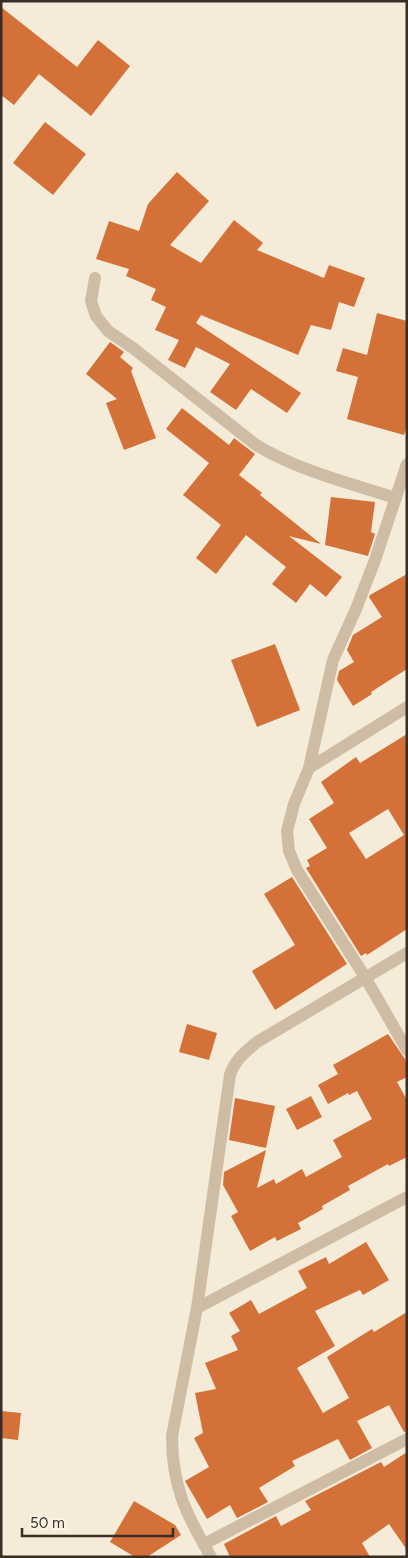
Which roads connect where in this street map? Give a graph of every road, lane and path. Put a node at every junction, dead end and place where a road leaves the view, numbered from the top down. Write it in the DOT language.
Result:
graph roads {
  1 [pos="95,278"];
  2 [pos="407,464"];
  3 [pos="396,498"];
  4 [pos="407,707"];
  5 [pos="309,768"];
  6 [pos="407,953"];
  7 [pos="365,977"];
  8 [pos="407,1050"];
  9 [pos="407,1197"];
  10 [pos="197,1308"];
  11 [pos="407,1439"];
  12 [pos="204,1544"];
  13 [pos="211,1557"];
  1 -- 3 [label="street"];
  2 -- 3 [label="street"];
  3 -- 5 [label="street"];
  4 -- 5 [label="street"];
  5 -- 7 [label="street"];
  6 -- 7 [label="street"];
  7 -- 8 [label="street"];
  7 -- 10 [label="street"];
  9 -- 10 [label="street"];
  10 -- 12 [label="street"];
  11 -- 12 [label="street"];
  12 -- 13 [label="street"];
}
